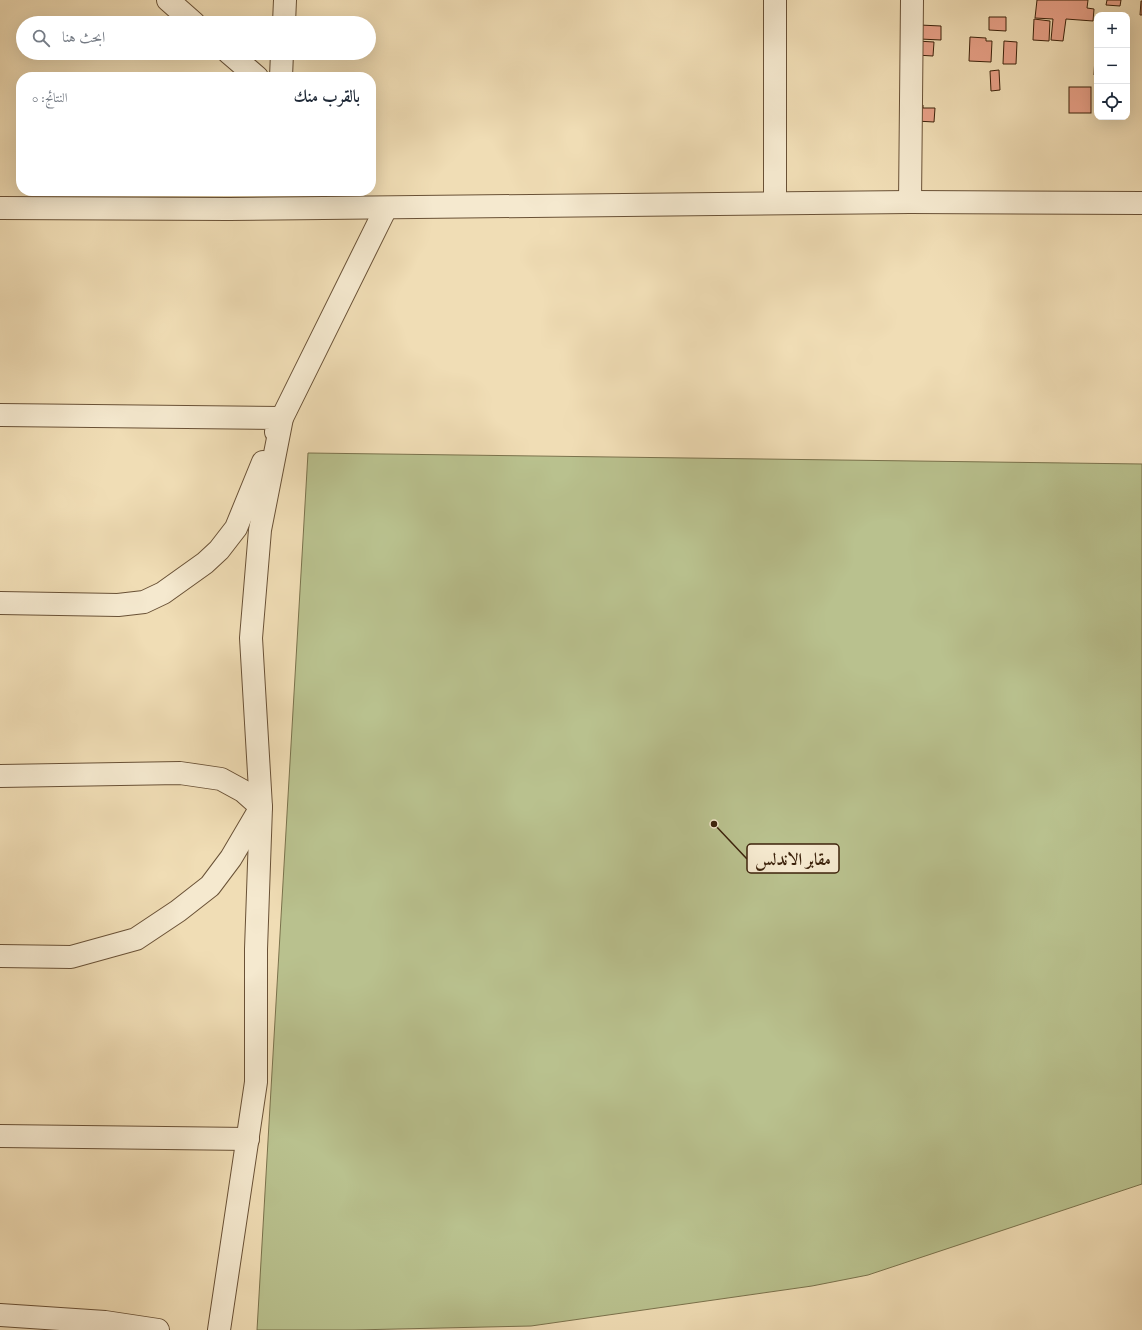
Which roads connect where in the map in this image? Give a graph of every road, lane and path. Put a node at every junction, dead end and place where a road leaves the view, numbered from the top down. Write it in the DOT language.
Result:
graph roads {
  1 [pos="168,0"];
  2 [pos="285,0"];
  3 [pos="775,0"];
  4 [pos="912,0"];
  5 [pos="186,16"];
  6 [pos="284,16"];
  7 [pos="237,60"];
  8 [pos="282,60"];
  9 [pos="251,72"];
  10 [pos="281,72"];
  11 [pos="283,199"];
  12 [pos="910,202"];
  13 [pos="1142,202"];
  14 [pos="775,203"];
  15 [pos="0,208"];
  16 [pos="386,208"];
  17 [pos="0,415"];
  18 [pos="282,418"];
  19 [pos="0,603"];
  20 [pos="0,776"];
  21 [pos="261,807"];
  22 [pos="0,956"];
  23 [pos="0,1136"];
  24 [pos="248,1139"];
  25 [pos="0,1315"];
  26 [pos="158,1330"];
  27 [pos="219,1330"];
  1 -- 5 [label="street"];
  2 -- 6 [label="street"];
  3 -- 14 [label="street"];
  4 -- 12 [label="street"];
  7 -- 9 [label="street"];
  8 -- 10 [label="street"];
  11 -- 15 [label="street"];
  11 -- 16 [label="street"];
  12 -- 13 [label="street"];
  12 -- 14 [label="street"];
  14 -- 16 [label="street"];
  16 -- 18 [label="street"];
  17 -- 18 [label="street"];
  18 -- 19 [label="street"];
  18 -- 21 [label="street"];
  20 -- 21 [label="street"];
  21 -- 22 [label="street"];
  21 -- 24 [label="street"];
  23 -- 24 [label="street"];
  24 -- 27 [label="street"];
  25 -- 26 [label="street"];
}
